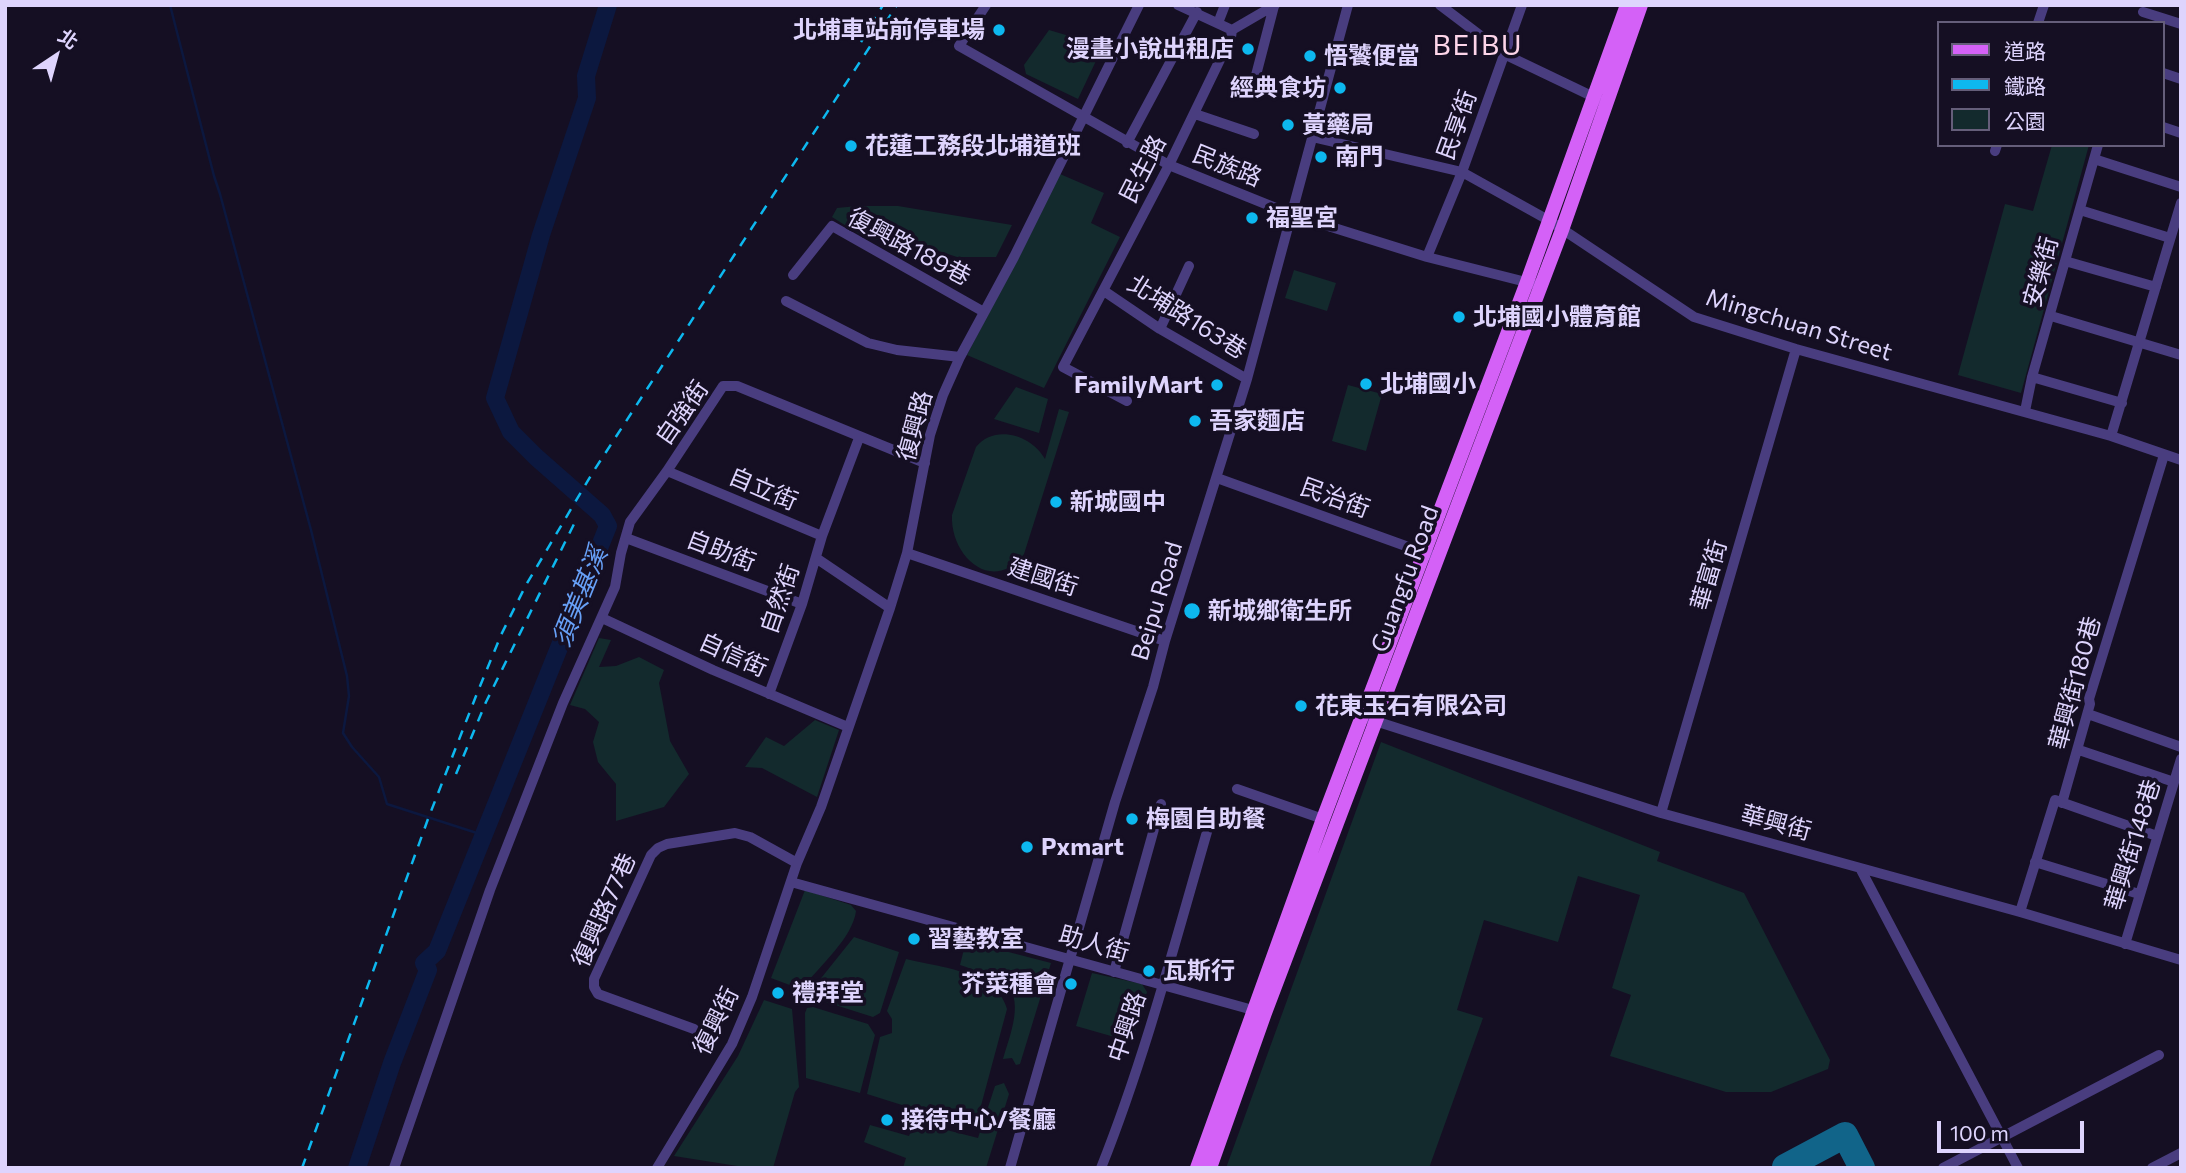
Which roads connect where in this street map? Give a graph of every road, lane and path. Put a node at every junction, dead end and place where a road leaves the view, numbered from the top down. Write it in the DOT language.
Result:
graph roads {
  1 [pos="986,5"];
  2 [pos="1139,5"];
  3 [pos="1178,5"];
  4 [pos="1225,5"];
  5 [pos="1349,5"];
  6 [pos="1440,5"];
  7 [pos="1522,5"];
  8 [pos="1627,5"];
  9 [pos="1641,5"];
  10 [pos="1274,6"];
  11 [pos="1197,12"];
  12 [pos="2143,13"];
  13 [pos="1218,23"];
  14 [pos="2181,24"];
  15 [pos="1232,30"];
  16 [pos="1506,55"];
  17 [pos="1255,79"];
  18 [pos="1600,100"];
  19 [pos="1195,114"];
  20 [pos="1084,118"];
  21 [pos="1254,134"];
  22 [pos="1312,137"];
  23 [pos="1127,143"];
  24 [pos="2097,147"];
  25 [pos="2094,159"];
  26 [pos="1169,165"];
  27 [pos="1462,172"];
  28 [pos="2181,187"];
  29 [pos="2181,203"];
  30 [pos="2080,210"];
  31 [pos="1293,215"];
  32 [pos="1549,221"];
  33 [pos="1562,230"];
  34 [pos="2171,238"];
  35 [pos="1427,257"];
  36 [pos="2065,261"];
  37 [pos="1189,266"];
  38 [pos="793,275"];
  39 [pos="1534,284"];
  40 [pos="2156,287"];
  41 [pos="1104,291"];
  42 [pos="786,301"];
  43 [pos="984,312"];
  44 [pos="2051,316"];
  45 [pos="1160,329"];
  46 [pos="2140,342"];
  47 [pos="1796,349"];
  48 [pos="2181,355"];
  49 [pos="960,357"];
  50 [pos="2032,377"];
  51 [pos="1247,379"];
  52 [pos="1127,401"];
  53 [pos="2122,403"];
  54 [pos="2025,411"];
  55 [pos="2111,436"];
  56 [pos="859,438"];
  57 [pos="2164,455"];
  58 [pos="2181,460"];
  59 [pos="925,463"];
  60 [pos="667,471"];
  61 [pos="1217,478"];
  62 [pos="626,537"];
  63 [pos="822,537"];
  64 [pos="1424,552"];
  65 [pos="908,553"];
  66 [pos="816,558"];
  67 [pos="1438,558"];
  68 [pos="802,604"];
  69 [pos="890,608"];
  70 [pos="602,618"];
  71 [pos="1165,641"];
  72 [pos="769,694"];
  73 [pos="2088,714"];
  74 [pos="1370,719"];
  75 [pos="848,727"];
  76 [pos="2181,747"];
  77 [pos="2079,750"];
  78 [pos="2181,759"];
  79 [pos="2174,782"];
  80 [pos="1237,789"];
  81 [pos="2062,803"];
  82 [pos="1161,804"];
  83 [pos="1661,813"];
  84 [pos="1211,818"];
  85 [pos="1323,819"];
  86 [pos="2157,836"];
  87 [pos="2035,862"];
  88 [pos="797,863"];
  89 [pos="1860,868"];
  90 [pos="791,882"];
  91 [pos="2139,894"];
  92 [pos="2020,912"];
  93 [pos="2125,944"];
  94 [pos="1070,960"];
  95 [pos="2181,960"];
  96 [pos="1114,972"];
  97 [pos="1162,985"];
  98 [pos="1259,1011"];
  99 [pos="694,1029"];
  100 [pos="2159,1055"];
  101 [pos="2002,1137"];
  102 [pos="2181,1153"];
  103 [pos="394,1168"];
  104 [pos="657,1168"];
  105 [pos="1010,1168"];
  106 [pos="1101,1168"];
  107 [pos="1197,1168"];
  108 [pos="1210,1168"];
  109 [pos="1943,1168"];
  110 [pos="2018,1168"];
  111 [pos="2152,1168"];
  1 -- 20 [label="street, 民族路"];
  2 -- 20 [label="street, 復興路"];
  3 -- 11 [label="street"];
  4 -- 13 [label="street"];
  5 -- 22 [label="street, Beipu Road"];
  6 -- 16 [label="street"];
  7 -- 16 [label="street, 民享街"];
  8 -- 18 [label="main road, Guangfu Road"];
  9 -- 18 [label="main road, Guangfu Road"];
  10 -- 15 [label="street"];
  10 -- 17 [label="street"];
  11 -- 13 [label="street"];
  11 -- 23 [label="street"];
  12 -- 14 [label="street"];
  13 -- 15 [label="street"];
  15 -- 19 [label="street, 民生路"];
  16 -- 18 [label="street"];
  16 -- 27 [label="street, 民享街"];
  18 -- 32 [label="main road, Guangfu Road"];
  18 -- 33 [label="main road, Guangfu Road"];
  19 -- 21 [label="street"];
  19 -- 26 [label="street, 民生路"];
  20 -- 23 [label="street, 民族路"];
  20 -- 43 [label="street, 復興路"];
  22 -- 27 [label="street, Mingchuan Street"];
  22 -- 31 [label="street, Beipu Road"];
  23 -- 26 [label="street, 民族路"];
  24 -- 25 [label="street, 安樂街"];
  25 -- 28 [label="street"];
  25 -- 30 [label="street, 安樂街"];
  26 -- 31 [label="street, 民族路"];
  26 -- 41 [label="street, 民生路"];
  27 -- 32 [label="street, Mingchuan Street"];
  27 -- 35 [label="street, 民享街"];
  29 -- 34 [label="street"];
  30 -- 34 [label="street"];
  30 -- 36 [label="street, 安樂街"];
  31 -- 35 [label="street, 民族路"];
  31 -- 51 [label="street, Beipu Road"];
  32 -- 33 [label="street, Mingchuan Street"];
  32 -- 39 [label="main road, Guangfu Road"];
  33 -- 39 [label="main road, Guangfu Road"];
  33 -- 47 [label="street, Mingchuan Street"];
  34 -- 40 [label="street"];
  35 -- 39 [label="street, 民族路"];
  36 -- 40 [label="street"];
  36 -- 44 [label="street, 安樂街"];
  37 -- 45 [label="street"];
  38 -- 43 [label="street, 復興路189巷"];
  39 -- 64 [label="main road, Guangfu Road"];
  39 -- 67 [label="main road, Guangfu Road"];
  40 -- 46 [label="street"];
  41 -- 45 [label="street, 北埔路163巷"];
  41 -- 52 [label="street, 民生路"];
  42 -- 49 [label="street"];
  43 -- 49 [label="street, 復興路"];
  44 -- 46 [label="street"];
  44 -- 50 [label="street, 安樂街"];
  45 -- 51 [label="street, 北埔路163巷"];
  46 -- 48 [label="street"];
  46 -- 53 [label="street"];
  47 -- 54 [label="street, Mingchuan Street"];
  47 -- 83 [label="street, 華富街"];
  49 -- 59 [label="street, 復興路"];
  50 -- 53 [label="street"];
  50 -- 54 [label="street, 安樂街"];
  51 -- 61 [label="street, Beipu Road"];
  53 -- 55 [label="street"];
  54 -- 55 [label="street, Mingchuan Street"];
  55 -- 57 [label="street, Mingchuan Street"];
  56 -- 59 [label="street, 自強街"];
  56 -- 60 [label="street, 自強街"];
  56 -- 63 [label="street"];
  57 -- 58 [label="street, Mingchuan Street"];
  57 -- 73 [label="street, 華興街180巷"];
  59 -- 65 [label="street, 復興路"];
  60 -- 62 [label="street, 自強街"];
  60 -- 63 [label="street, 自立街"];
  61 -- 64 [label="street, 民治街"];
  61 -- 71 [label="street, Beipu Road"];
  62 -- 68 [label="street, 自助街"];
  62 -- 70 [label="street, 自強街"];
  63 -- 66 [label="street"];
  64 -- 67 [label="street, 民治街"];
  64 -- 74 [label="main road, Guangfu Road"];
  65 -- 69 [label="street, 復興路"];
  65 -- 71 [label="street, 建國街"];
  66 -- 68 [label="street, 自然街"];
  66 -- 69 [label="street"];
  67 -- 74 [label="main road, Guangfu Road"];
  68 -- 72 [label="street, 自然街"];
  69 -- 75 [label="street, 復興路"];
  70 -- 72 [label="street, 自信街"];
  70 -- 103 [label="street, 自強街"];
  71 -- 94 [label="street, Beipu Road"];
  72 -- 75 [label="street, 自信街"];
  73 -- 76 [label="street"];
  73 -- 77 [label="street, 華興街180巷"];
  74 -- 83 [label="street, 華興街"];
  74 -- 85 [label="main road, Guangfu Road"];
  74 -- 98 [label="main road, Guangfu Road"];
  75 -- 88 [label="street, 復興路"];
  77 -- 79 [label="street"];
  77 -- 81 [label="street, 華興街180巷"];
  78 -- 79 [label="street, 華興街148巷"];
  79 -- 86 [label="street, 華興街148巷"];
  80 -- 85 [label="street"];
  81 -- 86 [label="street"];
  81 -- 87 [label="street, 華興街180巷"];
  82 -- 96 [label="street"];
  83 -- 89 [label="street, 華興街"];
  84 -- 97 [label="street, 中興路"];
  85 -- 98 [label="main road, Guangfu Road"];
  86 -- 91 [label="street, 華興街148巷"];
  87 -- 91 [label="street"];
  87 -- 92 [label="street, 華興街180巷"];
  88 -- 90 [label="street, 復興路"];
  88 -- 99 [label="street, 復興路77巷"];
  89 -- 92 [label="street, 華興街"];
  89 -- 101 [label="street"];
  90 -- 94 [label="street, 助人街"];
  90 -- 104 [label="street, 復興街"];
  91 -- 93 [label="street, 華興街148巷"];
  92 -- 93 [label="street, 華興街"];
  93 -- 95 [label="street, 華興街"];
  94 -- 96 [label="street, 助人街"];
  94 -- 105 [label="street, Beipu Road"];
  96 -- 97 [label="street, 助人街"];
  97 -- 98 [label="street, 助人街"];
  97 -- 106 [label="street, 中興路"];
  98 -- 107 [label="main road, Guangfu Road"];
  98 -- 108 [label="main road, Guangfu Road"];
  100 -- 101 [label="street"];
  101 -- 109 [label="street"];
  101 -- 110 [label="street"];
  102 -- 111 [label="street"];
}
